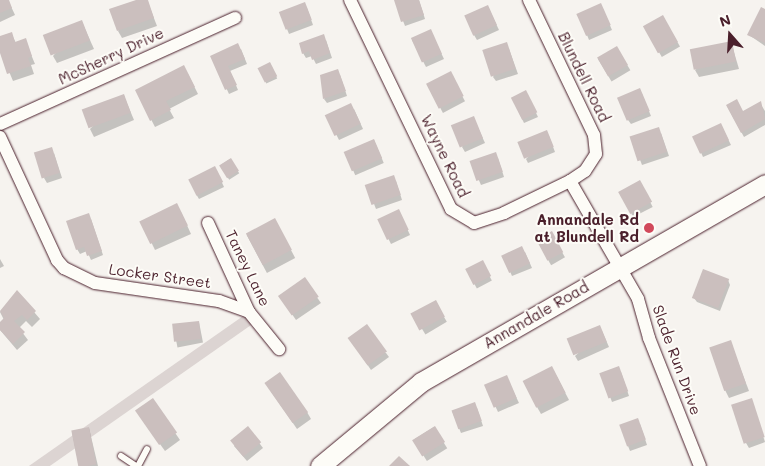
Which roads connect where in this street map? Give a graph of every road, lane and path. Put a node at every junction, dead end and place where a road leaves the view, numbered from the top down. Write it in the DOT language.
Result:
graph roads {
  1 [pos="350,0"];
  2 [pos="529,0"];
  3 [pos="235,18"];
  4 [pos="0,124"];
  5 [pos="0,137"];
  6 [pos="570,180"];
  7 [pos="765,184"];
  8 [pos="208,223"];
  9 [pos="620,268"];
  10 [pos="250,312"];
  11 [pos="279,349"];
  12 [pos="147,449"];
  13 [pos="121,456"];
  14 [pos="137,466"];
  15 [pos="320,466"];
  16 [pos="700,466"];
  1 -- 6 [label="street, Wayne Road"];
  2 -- 6 [label="street, Blundell Road"];
  3 -- 4 [label="street, McSherry Drive"];
  5 -- 10 [label="street, Locker Street"];
  6 -- 9 [label="street"];
  7 -- 9 [label="main road, Annandale Road"];
  8 -- 10 [label="street, Taney Lane"];
  9 -- 15 [label="main road, Annandale Road"];
  9 -- 16 [label="street, Slade Run Drive"];
  10 -- 11 [label="street, Taney Lane"];
  12 -- 14 [label="lane"];
  13 -- 14 [label="lane"];
}
